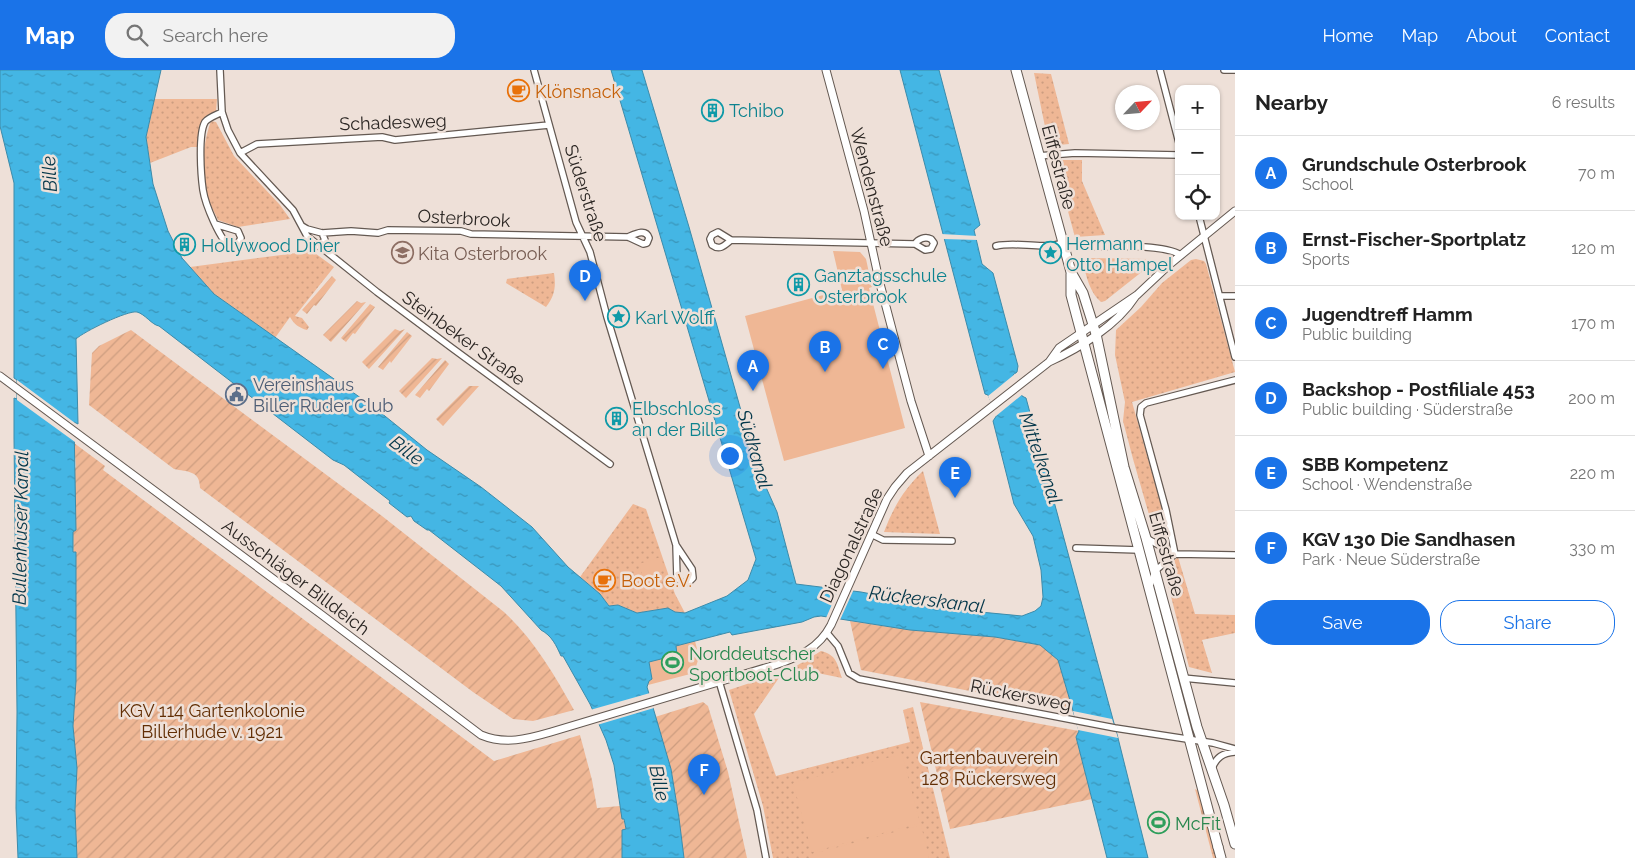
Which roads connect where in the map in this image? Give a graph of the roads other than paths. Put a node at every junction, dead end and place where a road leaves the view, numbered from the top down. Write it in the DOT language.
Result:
graph roads {
  1 [pos="220,70"];
  2 [pos="534,70"];
  3 [pos="826,70"];
  4 [pos="1016,70"];
  5 [pos="1160,70"];
  6 [pos="1224,70"];
  7 [pos="1235,70"];
  8 [pos="222,112"];
  9 [pos="549,125"];
  10 [pos="1176,130"];
  11 [pos="240,153"];
  12 [pos="1175,155"];
  13 [pos="1038,156"];
  14 [pos="1235,211"];
  15 [pos="1199,220"];
  16 [pos="215,224"];
  17 [pos="300,224"];
  18 [pos="322,233"];
  19 [pos="582,236"];
  20 [pos="1204,236"];
  21 [pos="628,237"];
  22 [pos="731,240"];
  23 [pos="871,243"];
  24 [pos="1062,243"];
  25 [pos="914,244"];
  26 [pos="318,246"];
  27 [pos="996,246"];
  28 [pos="1086,247"];
  29 [pos="1181,255"];
  30 [pos="1071,272"];
  31 [pos="1136,295"];
  32 [pos="1220,296"];
  33 [pos="1235,296"];
  34 [pos="1093,324"];
  35 [pos="1081,333"];
  36 [pos="1096,334"];
  37 [pos="1084,342"];
  38 [pos="1235,357"];
  39 [pos="1049,362"];
  40 [pos="0,376"];
  41 [pos="1235,380"];
  42 [pos="929,456"];
  43 [pos="610,464"];
  44 [pos="870,534"];
  45 [pos="1146,538"];
  46 [pos="952,542"];
  47 [pos="676,545"];
  48 [pos="1076,548"];
  49 [pos="1139,550"];
  50 [pos="1175,554"];
  51 [pos="1235,555"];
  52 [pos="1155,571"];
  53 [pos="1150,588"];
  54 [pos="827,633"];
  55 [pos="1183,678"];
  56 [pos="719,681"];
  57 [pos="1235,683"];
  58 [pos="652,701"];
  59 [pos="1189,740"];
  60 [pos="1201,742"];
  61 [pos="1235,750"];
  62 [pos="1212,771"];
  63 [pos="1235,844"];
  64 [pos="766,858"];
  65 [pos="1222,858"];
  1 -- 8 [label="street, Steinbeker Straße"];
  2 -- 9 [label="street, Süderstraße"];
  3 -- 23 [label="street, Wendenstraße"];
  4 -- 13 [label="main road, Eiffestraße"];
  5 -- 10 [label="street"];
  6 -- 7 [label="street"];
  8 -- 11 [label="street, Steinbeker Straße"];
  8 -- 16 [label="street"];
  9 -- 11 [label="street, Schadesweg"];
  9 -- 19 [label="street, Süderstraße"];
  11 -- 17 [label="street, Steinbeker Straße"];
  12 -- 13 [label="street"];
  13 -- 24 [label="main road, Eiffestraße"];
  14 -- 20 [label="street, Diagonalstraße"];
  15 -- 20 [label="street"];
  16 -- 16 [label="street"];
  17 -- 18 [label="street, Osterbrook"];
  17 -- 26 [label="street, Steinbeker Straße"];
  18 -- 19 [label="street, Osterbrook"];
  18 -- 26 [label="street"];
  19 -- 21 [label="street, Osterbrook"];
  19 -- 47 [label="street, Süderstraße"];
  20 -- 29 [label="street, Diagonalstraße"];
  20 -- 32 [label="street"];
  22 -- 23 [label="street"];
  23 -- 25 [label="street"];
  23 -- 42 [label="street, Wendenstraße"];
  24 -- 27 [label="street"];
  24 -- 30 [label="main road, Eiffestraße"];
  26 -- 43 [label="street, Steinbeker Straße"];
  28 -- 29 [label="street"];
  29 -- 31 [label="street, Diagonalstraße"];
  30 -- 34 [label="main road, Eiffestraße"];
  30 -- 35 [label="main road, Eiffestraße"];
  31 -- 34 [label="street, Diagonalstraße"];
  31 -- 36 [label="street, Diagonalstraße"];
  32 -- 33 [label="street"];
  32 -- 38 [label="street"];
  34 -- 35 [label="street, Diagonalstraße"];
  34 -- 36 [label="main road, Eiffestraße"];
  35 -- 37 [label="main road, Eiffestraße"];
  35 -- 39 [label="street, Diagonalstraße"];
  36 -- 37 [label="street, Diagonalstraße"];
  36 -- 45 [label="main road, Eiffestraße"];
  37 -- 39 [label="street, Diagonalstraße"];
  37 -- 49 [label="main road, Eiffestraße"];
  39 -- 42 [label="street, Diagonalstraße"];
  40 -- 58 [label="street, Ausschläger Billdeich"];
  41 -- 50 [label="street, Eiffestraße"];
  42 -- 44 [label="street, Diagonalstraße"];
  44 -- 46 [label="street"];
  44 -- 54 [label="street, Diagonalstraße"];
  45 -- 50 [label="street"];
  45 -- 52 [label="main road, Eiffestraße"];
  47 -- 47 [label="street"];
  48 -- 49 [label="street"];
  49 -- 53 [label="main road, Eiffestraße"];
  50 -- 51 [label="street"];
  50 -- 52 [label="street"];
  52 -- 53 [label="street"];
  52 -- 55 [label="main road, Eiffestraße"];
  53 -- 59 [label="main road, Eiffestraße"];
  54 -- 56 [label="street, Diagonalstraße"];
  54 -- 59 [label="street, Rückersweg"];
  55 -- 57 [label="street"];
  55 -- 60 [label="main road, Eiffestraße"];
  56 -- 58 [label="street, Diagonalstraße"];
  56 -- 64 [label="street"];
  59 -- 60 [label="street, Rückersweg"];
  59 -- 65 [label="main road, Eiffestraße"];
  60 -- 61 [label="street, Rückersweg"];
  60 -- 62 [label="main road, Eiffestraße"];
  61 -- 62 [label="street, Rückersweg"];
  62 -- 63 [label="main road, Eiffestraße"];
}
